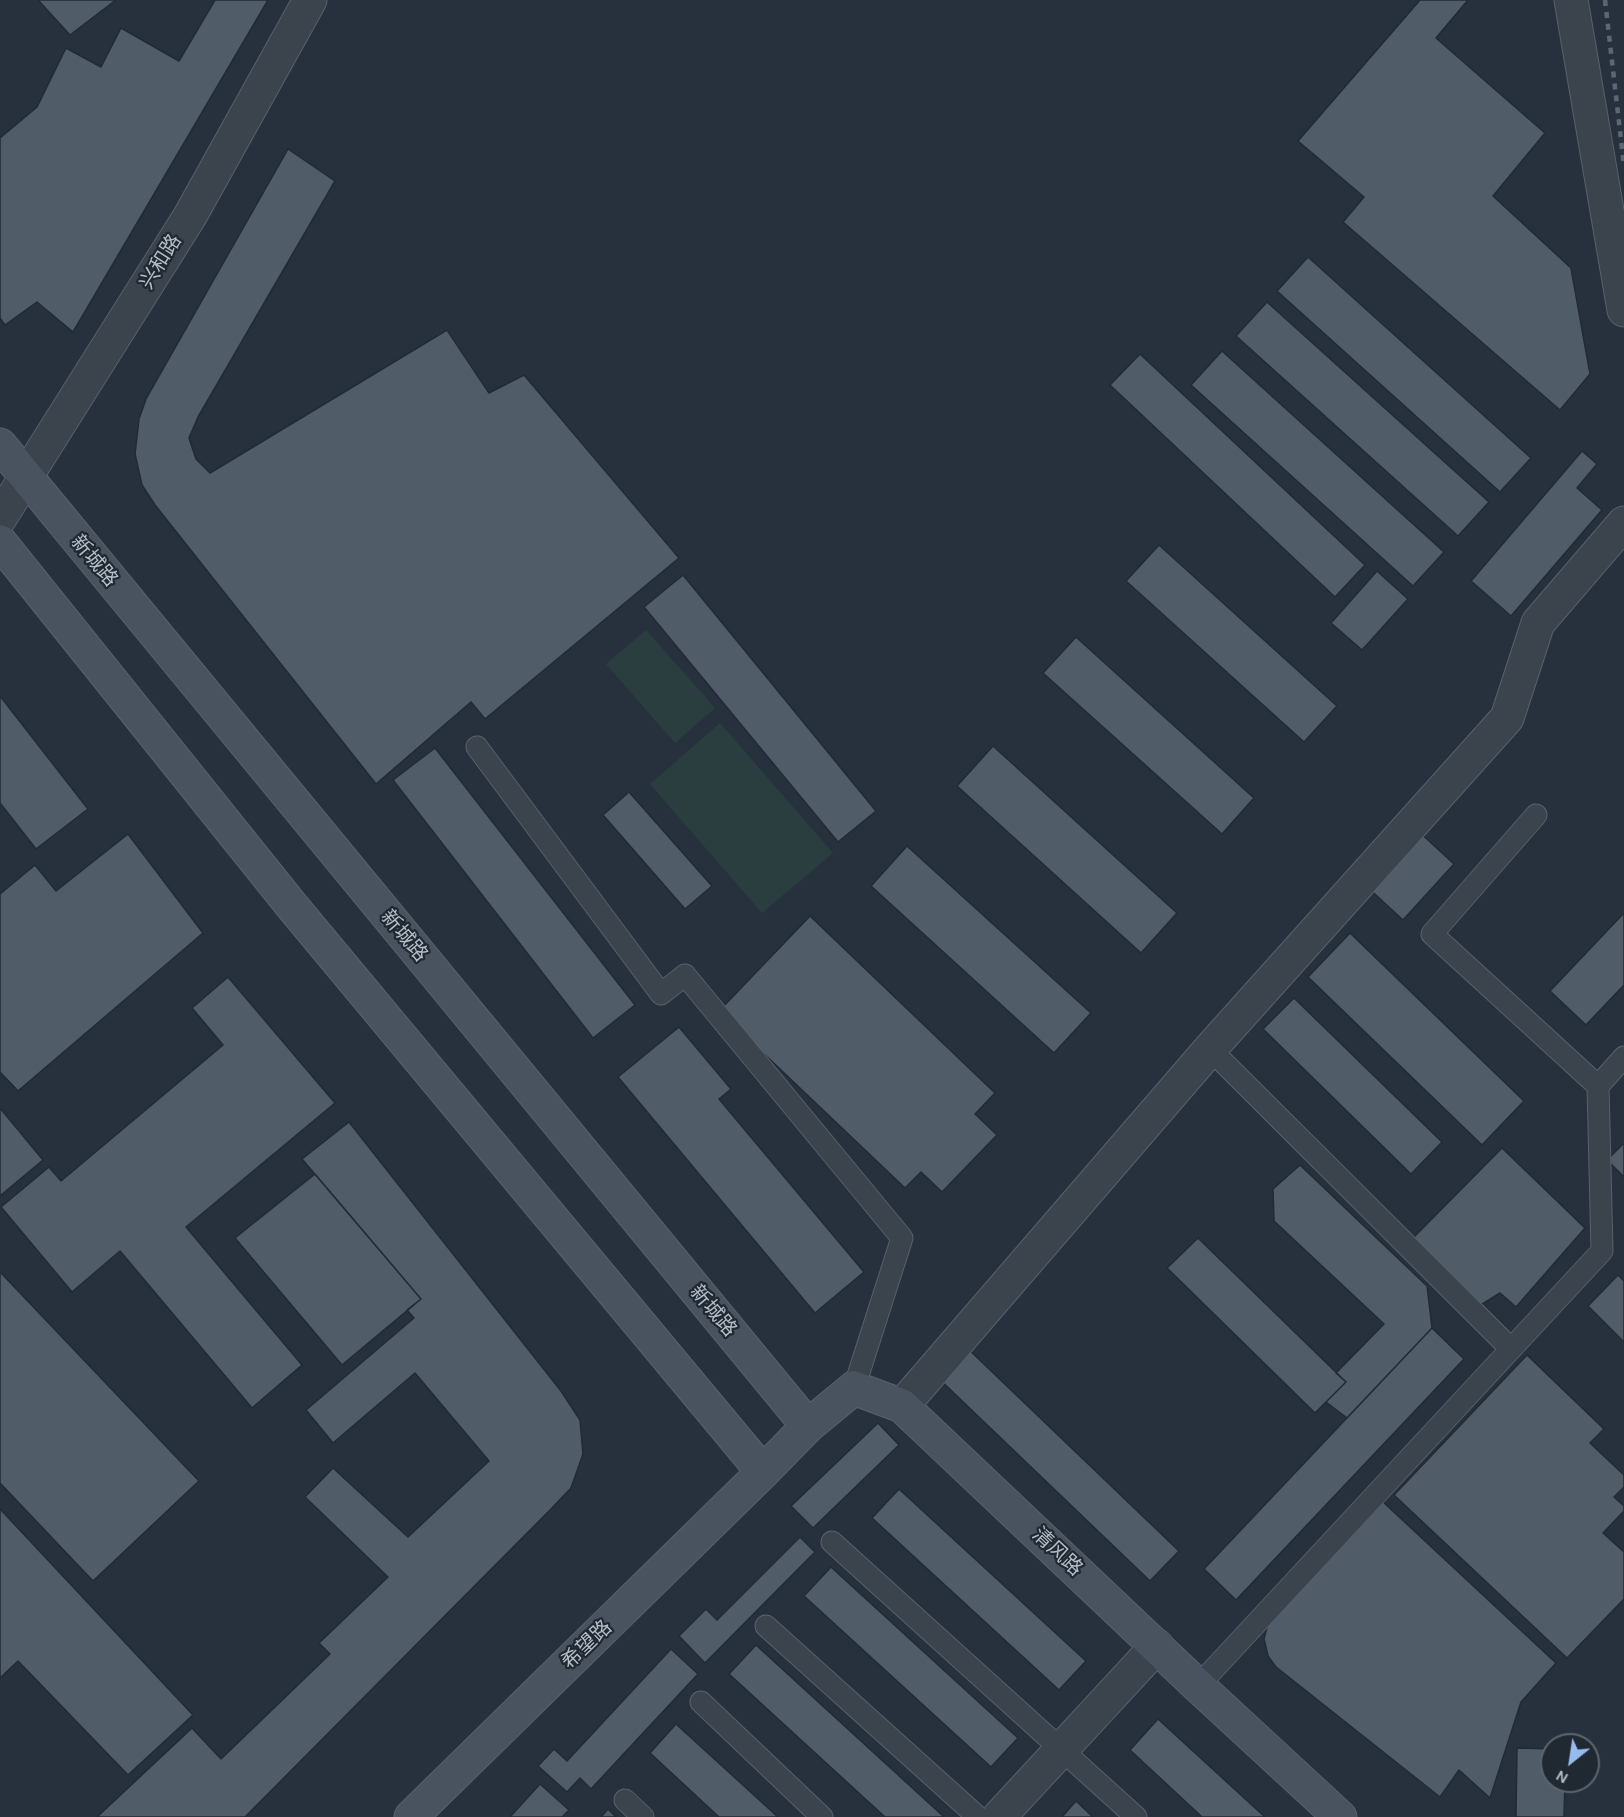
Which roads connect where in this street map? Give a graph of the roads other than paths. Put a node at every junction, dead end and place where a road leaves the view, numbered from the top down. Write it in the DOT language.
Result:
graph roads {
  1 [pos="310,0"];
  2 [pos="1571,0"];
  3 [pos="1624,310"];
  4 [pos="0,446"];
  5 [pos="26,478"];
  6 [pos="0,518"];
  7 [pos="1624,523"];
  8 [pos="0,542"];
  9 [pos="477,747"];
  10 [pos="1536,815"];
  11 [pos="1210,1049"];
  12 [pos="1624,1057"];
  13 [pos="1598,1086"];
  14 [pos="1510,1348"];
  15 [pos="854,1388"];
  16 [pos="902,1406"];
  17 [pos="808,1426"];
  18 [pos="763,1472"];
  19 [pos="831,1542"];
  20 [pos="766,1626"];
  21 [pos="1157,1646"];
  22 [pos="1198,1686"];
  23 [pos="701,1702"];
  24 [pos="1061,1749"];
  25 [pos="625,1800"];
  26 [pos="411,1817"];
  27 [pos="643,1817"];
  28 [pos="822,1817"];
  29 [pos="978,1817"];
  30 [pos="999,1817"];
  31 [pos="1136,1817"];
  32 [pos="1340,1817"];
  1 -- 5 [label="street, 兴和路"];
  2 -- 3 [label="street"];
  4 -- 5 [label="main road, 新城路"];
  5 -- 6 [label="street, 兴和路"];
  5 -- 17 [label="main road, 新城路"];
  7 -- 11 [label="street"];
  8 -- 18 [label="main road"];
  9 -- 15 [label="lane"];
  10 -- 13 [label="lane"];
  11 -- 14 [label="lane"];
  11 -- 16 [label="street"];
  12 -- 13 [label="lane"];
  13 -- 14 [label="lane"];
  14 -- 22 [label="lane"];
  15 -- 16 [label="main road, 清风路"];
  15 -- 17 [label="main road"];
  16 -- 21 [label="main road, 清风路"];
  17 -- 18 [label="main road"];
  18 -- 26 [label="main road, 希望路"];
  19 -- 24 [label="lane"];
  20 -- 29 [label="lane"];
  21 -- 22 [label="main road, 清风路"];
  21 -- 24 [label="street"];
  22 -- 32 [label="main road, 清风路"];
  23 -- 28 [label="lane"];
  24 -- 30 [label="street"];
  24 -- 31 [label="lane"];
  25 -- 27 [label="lane"];
}
